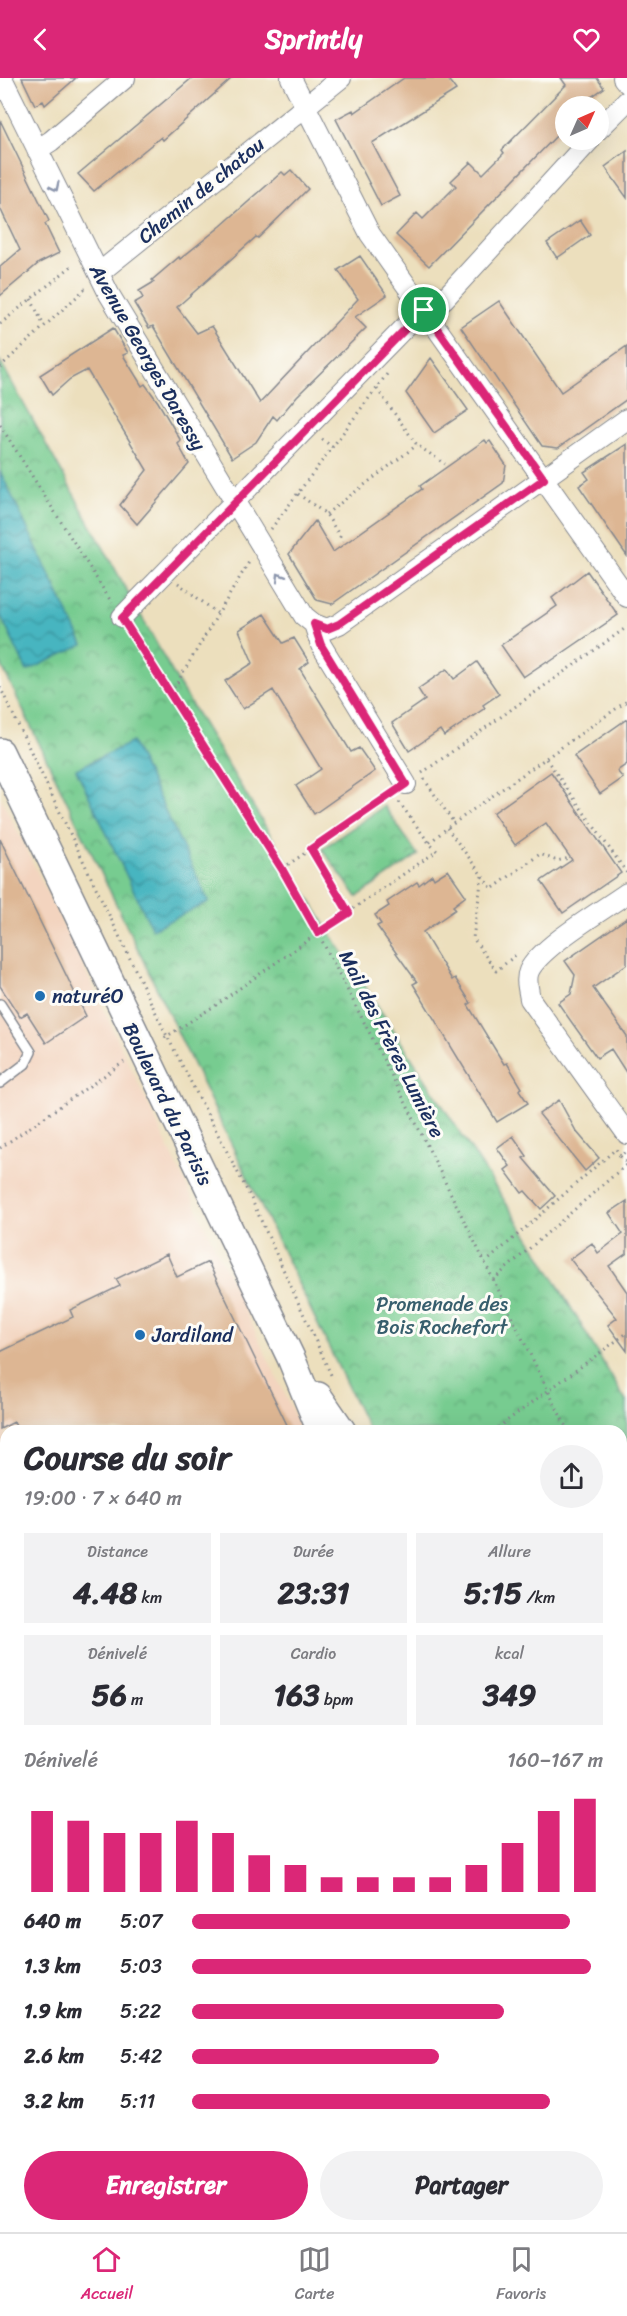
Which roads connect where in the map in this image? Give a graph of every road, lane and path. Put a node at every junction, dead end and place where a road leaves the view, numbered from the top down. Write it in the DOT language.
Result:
graph roads {
  1 [pos="2,78"];
  2 [pos="125,78"];
  3 [pos="291,78"];
  4 [pos="341,78"];
  5 [pos="623,78"];
  6 [pos="627,83"];
  7 [pos="627,101"];
  8 [pos="304,107"];
  9 [pos="609,119"];
  10 [pos="37,150"];
  11 [pos="581,150"];
  12 [pos="73,265"];
  13 [pos="99,273"];
  14 [pos="109,294"];
  15 [pos="31,299"];
  16 [pos="424,310"];
  17 [pos="0,324"];
  18 [pos="44,326"];
  19 [pos="0,357"];
  20 [pos="2,365"];
  21 [pos="389,372"];
  22 [pos="376,389"];
  23 [pos="627,419"];
  24 [pos="0,425"];
  25 [pos="417,445"];
  26 [pos="445,464"];
  27 [pos="544,479"];
  28 [pos="297,494"];
  29 [pos="234,502"];
  30 [pos="326,514"];
  31 [pos="277,522"];
  32 [pos="343,541"];
  33 [pos="250,560"];
  34 [pos="164,573"];
  35 [pos="627,597"];
  36 [pos="217,613"];
  37 [pos="122,618"];
  38 [pos="314,624"];
  39 [pos="627,627"];
  40 [pos="0,687"];
  41 [pos="171,694"];
  42 [pos="627,701"];
  43 [pos="0,752"];
  44 [pos="546,759"];
  45 [pos="406,784"];
  46 [pos="447,828"];
  47 [pos="311,849"];
  48 [pos="569,858"];
  49 [pos="282,869"];
  50 [pos="627,873"];
  51 [pos="482,876"];
  52 [pos="627,893"];
  53 [pos="349,913"];
  54 [pos="318,933"];
  55 [pos="540,955"];
  56 [pos="0,1004"];
  57 [pos="167,1036"];
  58 [pos="142,1050"];
  59 [pos="0,1083"];
  60 [pos="627,1134"];
  61 [pos="0,1148"];
  62 [pos="627,1150"];
  63 [pos="620,1156"];
  64 [pos="485,1264"];
  65 [pos="493,1280"];
  66 [pos="627,1333"];
  67 [pos="291,1358"];
  68 [pos="333,1379"];
  69 [pos="548,1392"];
  70 [pos="319,1425"];
  71 [pos="338,1425"];
  72 [pos="501,1425"];
  73 [pos="565,1425"];
  1 -- 10 [label="street, Avenue Georges Daressy"];
  2 -- 10 [label="street"];
  3 -- 8 [label="street"];
  4 -- 8 [label="street, Chemin de chatou"];
  5 -- 6 [label="street"];
  7 -- 9 [label="street"];
  8 -- 13 [label="street, Chemin de chatou"];
  8 -- 16 [label="street"];
  10 -- 13 [label="street, Avenue Georges Daressy, one-way"];
  11 -- 16 [label="street"];
  12 -- 15 [label="path"];
  13 -- 14 [label="street, Avenue Georges Daressy"];
  14 -- 18 [label="path"];
  14 -- 29 [label="street, Avenue Georges Daressy"];
  15 -- 17 [label="path"];
  15 -- 18 [label="path"];
  16 -- 27 [label="street"];
  16 -- 29 [label="street"];
  18 -- 20 [label="path"];
  19 -- 20 [label="path"];
  21 -- 22 [label="path"];
  22 -- 25 [label="path"];
  22 -- 28 [label="path"];
  23 -- 27 [label="street"];
  24 -- 37 [label="path"];
  25 -- 26 [label="path"];
  25 -- 30 [label="path"];
  27 -- 35 [label="street"];
  27 -- 38 [label="street"];
  28 -- 30 [label="path"];
  28 -- 31 [label="path"];
  29 -- 34 [label="street"];
  38 -- 29 [label="street, Avenue Georges Daressy, one-way"];
  30 -- 32 [label="path"];
  33 -- 36 [label="path"];
  34 -- 36 [label="path"];
  34 -- 37 [label="street"];
  36 -- 41 [label="path"];
  37 -- 41 [label="path"];
  38 -- 45 [label="street, Avenue Georges Daressy"];
  39 -- 45 [label="path"];
  40 -- 57 [label="path"];
  41 -- 49 [label="path"];
  42 -- 44 [label="path, Mail des Frères Lumière"];
  43 -- 58 [label="street, Boulevard du Parisis"];
  44 -- 46 [label="path, Mail des Frères Lumière"];
  44 -- 50 [label="path"];
  45 -- 47 [label="path"];
  46 -- 51 [label="path"];
  46 -- 53 [label="path, Mail des Frères Lumière"];
  47 -- 49 [label="path"];
  47 -- 53 [label="path"];
  48 -- 51 [label="path"];
  49 -- 54 [label="path"];
  51 -- 55 [label="path"];
  52 -- 55 [label="street"];
  53 -- 54 [label="path, Mail des Frères Lumière"];
  54 -- 57 [label="path"];
  54 -- 64 [label="path, Mail des Frères Lumière"];
  55 -- 60 [label="street"];
  56 -- 59 [label="lane"];
  57 -- 58 [label="path"];
  57 -- 68 [label="path"];
  58 -- 61 [label="path"];
  58 -- 67 [label="street, Boulevard du Parisis"];
  62 -- 63 [label="path"];
  63 -- 64 [label="path"];
  63 -- 65 [label="path"];
  64 -- 65 [label="path, Mail des Frères Lumière"];
  65 -- 69 [label="path, Mail des Frères Lumière"];
  66 -- 69 [label="path"];
  67 -- 70 [label="street, Boulevard du Parisis"];
  67 -- 71 [label="street, Boulevard du Parisis"];
  69 -- 72 [label="path"];
  69 -- 73 [label="path, Mail des Frères Lumière"];
}
